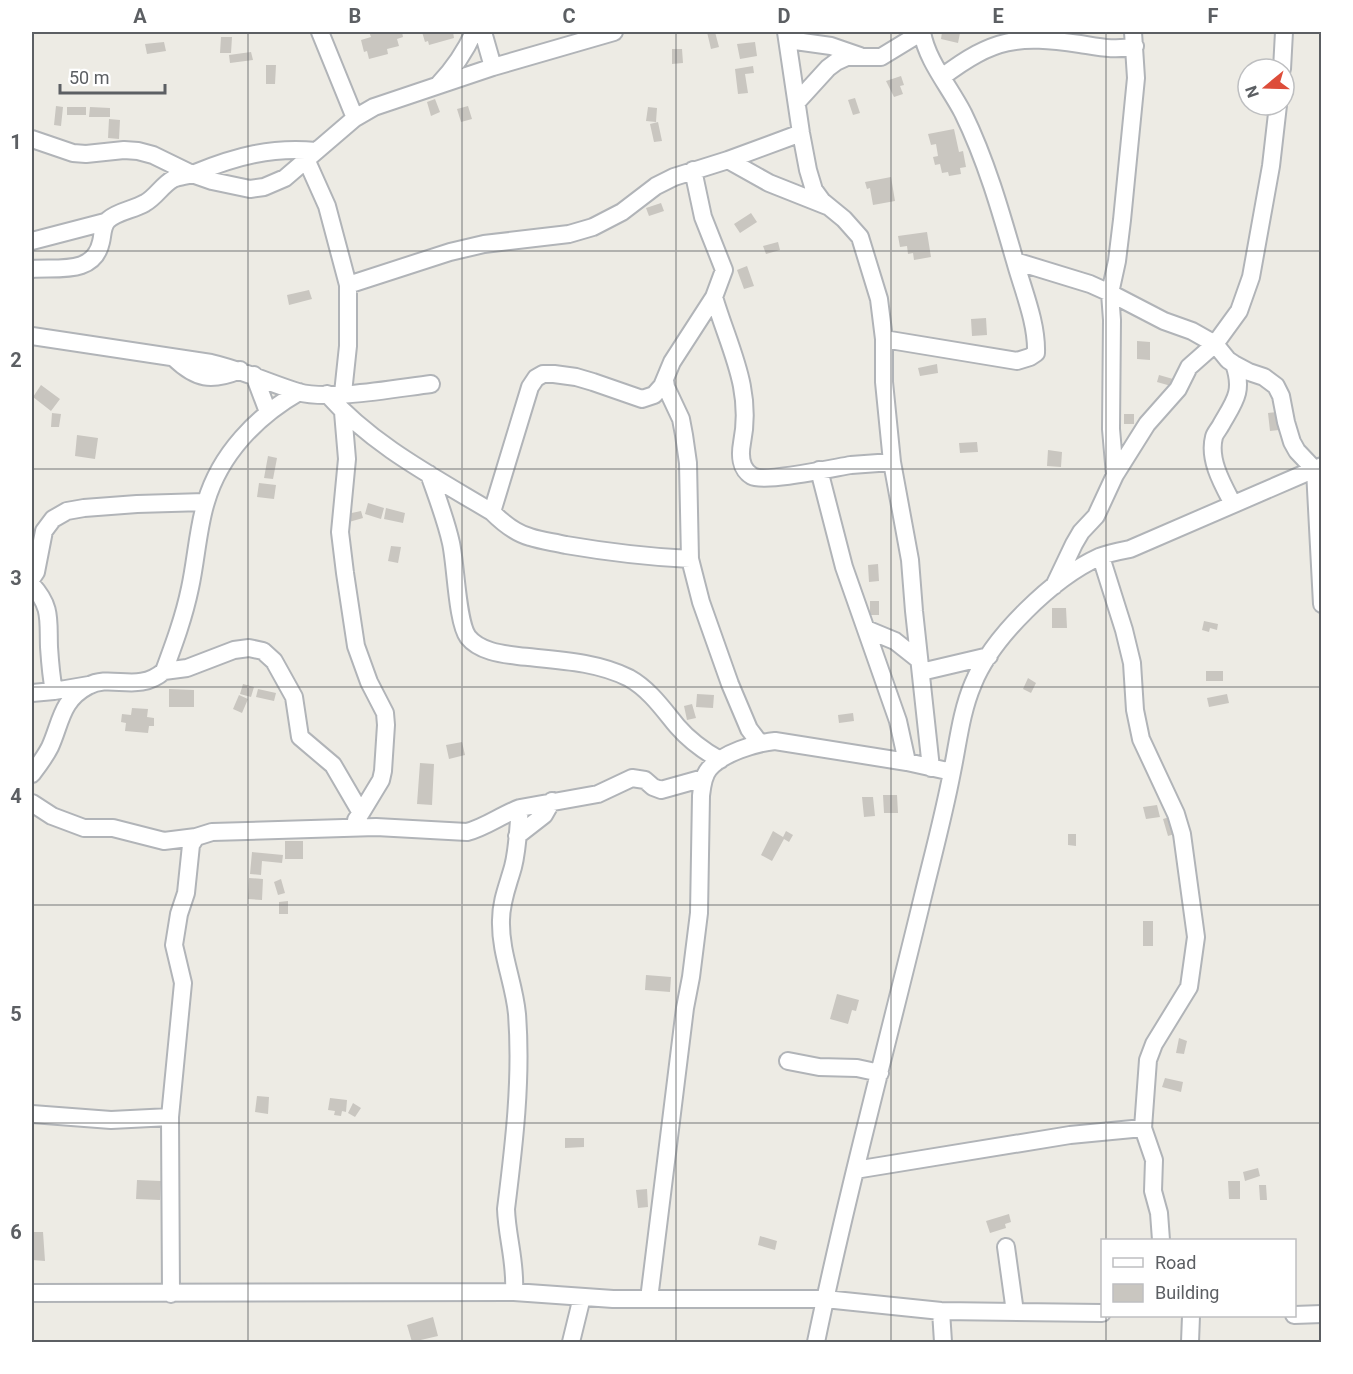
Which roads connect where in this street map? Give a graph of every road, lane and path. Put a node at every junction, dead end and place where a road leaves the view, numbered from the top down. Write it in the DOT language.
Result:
graph roads {
  1 [pos="320,32"];
  2 [pos="474,32"];
  3 [pos="483,32"];
  4 [pos="614,32"];
  5 [pos="922,32"];
  6 [pos="1284,32"];
  7 [pos="787,36"];
  8 [pos="1134,39"];
  9 [pos="862,57"];
  10 [pos="1283,57"];
  11 [pos="493,67"];
  12 [pos="942,77"];
  13 [pos="436,87"];
  14 [pos="797,102"];
  15 [pos="1277,117"];
  16 [pos="355,118"];
  17 [pos="801,133"];
  18 [pos="32,139"];
  19 [pos="311,155"];
  20 [pos="728,160"];
  21 [pos="693,170"];
  22 [pos="192,174"];
  23 [pos="827,206"];
  24 [pos="137,207"];
  25 [pos="105,222"];
  26 [pos="32,241"];
  27 [pos="98,252"];
  28 [pos="1016,261"];
  29 [pos="32,269"];
  30 [pos="348,285"];
  31 [pos="1110,293"];
  32 [pos="714,297"];
  33 [pos="32,336"];
  34 [pos="884,339"];
  35 [pos="1215,344"];
  36 [pos="1234,364"];
  37 [pos="247,372"];
  38 [pos="665,380"];
  39 [pos="431,384"];
  40 [pos="299,392"];
  41 [pos="335,393"];
  42 [pos="268,412"];
  43 [pos="343,412"];
  44 [pos="892,462"];
  45 [pos="1318,468"];
  46 [pos="819,470"];
  47 [pos="429,474"];
  48 [pos="1115,475"];
  49 [pos="206,502"];
  50 [pos="1233,504"];
  51 [pos="492,512"];
  52 [pos="1101,557"];
  53 [pos="690,559"];
  54 [pos="32,578"];
  55 [pos="32,585"];
  56 [pos="1054,587"];
  57 [pos="1322,604"];
  58 [pos="866,629"];
  59 [pos="989,656"];
  60 [pos="920,666"];
  61 [pos="164,671"];
  62 [pos="90,685"];
  63 [pos="54,691"];
  64 [pos="32,693"];
  65 [pos="759,742"];
  66 [pos="720,760"];
  67 [pos="907,762"];
  68 [pos="931,768"];
  69 [pos="952,772"];
  70 [pos="32,774"];
  71 [pos="704,778"];
  72 [pos="552,801"];
  73 [pos="32,803"];
  74 [pos="519,808"];
  75 [pos="361,813"];
  76 [pos="351,828"];
  77 [pos="517,836"];
  78 [pos="196,837"];
  79 [pos="788,1061"];
  80 [pos="880,1073"];
  81 [pos="32,1114"];
  82 [pos="170,1117"];
  83 [pos="1143,1128"];
  84 [pos="855,1170"];
  85 [pos="1161,1239"];
  86 [pos="1006,1247"];
  87 [pos="514,1292"];
  88 [pos="32,1293"];
  89 [pos="171,1294"];
  90 [pos="582,1297"];
  91 [pos="649,1299"];
  92 [pos="825,1299"];
  93 [pos="941,1311"];
  94 [pos="1015,1312"];
  95 [pos="1101,1313"];
  96 [pos="1322,1314"];
  97 [pos="1296,1315"];
  98 [pos="1191,1317"];
  99 [pos="571,1342"];
  100 [pos="816,1342"];
  101 [pos="943,1342"];
  102 [pos="1190,1342"];
  1 -- 16 [label="street"];
  2 -- 13 [label="street"];
  3 -- 11 [label="street"];
  4 -- 11 [label="street"];
  5 -- 9 [label="street"];
  5 -- 12 [label="street"];
  6 -- 10 [label="street"];
  7 -- 9 [label="street"];
  7 -- 14 [label="street"];
  8 -- 12 [label="street"];
  8 -- 31 [label="street"];
  9 -- 14 [label="street"];
  11 -- 13 [label="street"];
  12 -- 28 [label="street"];
  13 -- 16 [label="street"];
  14 -- 17 [label="street"];
  15 -- 35 [label="street"];
  16 -- 19 [label="street"];
  17 -- 20 [label="street"];
  17 -- 23 [label="street"];
  18 -- 22 [label="street"];
  19 -- 22 [label="street"];
  19 -- 22 [label="street"];
  19 -- 30 [label="street"];
  20 -- 21 [label="street"];
  20 -- 23 [label="street"];
  21 -- 30 [label="street"];
  21 -- 32 [label="street"];
  22 -- 24 [label="street"];
  23 -- 34 [label="street"];
  24 -- 25 [label="street"];
  24 -- 27 [label="street"];
  25 -- 26 [label="street"];
  25 -- 27 [label="street"];
  27 -- 29 [label="street"];
  28 -- 31 [label="street"];
  28 -- 34 [label="street"];
  30 -- 41 [label="street"];
  31 -- 35 [label="street"];
  31 -- 48 [label="street"];
  32 -- 38 [label="street"];
  32 -- 46 [label="street"];
  33 -- 37 [label="street"];
  34 -- 44 [label="street"];
  35 -- 36 [label="street"];
  35 -- 48 [label="street"];
  36 -- 45 [label="street"];
  36 -- 50 [label="street"];
  37 -- 40 [label="street"];
  37 -- 42 [label="street"];
  38 -- 51 [label="street"];
  38 -- 53 [label="street"];
  39 -- 41 [label="street"];
  40 -- 41 [label="street"];
  40 -- 42 [label="street"];
  41 -- 43 [label="street"];
  42 -- 49 [label="street"];
  43 -- 47 [label="street"];
  43 -- 75 [label="street"];
  44 -- 46 [label="street"];
  44 -- 60 [label="street"];
  45 -- 50 [label="street"];
  45 -- 57 [label="street"];
  46 -- 58 [label="street"];
  47 -- 51 [label="street"];
  47 -- 66 [label="street"];
  48 -- 56 [label="street"];
  49 -- 54 [label="street"];
  49 -- 61 [label="street"];
  50 -- 52 [label="street"];
  51 -- 53 [label="street"];
  52 -- 56 [label="street"];
  52 -- 83 [label="street"];
  53 -- 65 [label="street"];
  55 -- 63 [label="street"];
  56 -- 59 [label="street"];
  58 -- 60 [label="street"];
  58 -- 67 [label="street"];
  59 -- 60 [label="street"];
  59 -- 69 [label="street"];
  60 -- 68 [label="street"];
  61 -- 62 [label="street"];
  61 -- 75 [label="street"];
  62 -- 63 [label="street"];
  62 -- 70 [label="street"];
  63 -- 64 [label="street"];
  65 -- 66 [label="street"];
  65 -- 67 [label="street"];
  66 -- 71 [label="street"];
  67 -- 68 [label="street"];
  68 -- 69 [label="street"];
  69 -- 80 [label="street"];
  71 -- 72 [label="street"];
  71 -- 91 [label="street"];
  72 -- 74 [label="street"];
  72 -- 77 [label="street"];
  73 -- 78 [label="street"];
  74 -- 76 [label="street"];
  74 -- 77 [label="street"];
  75 -- 76 [label="street"];
  76 -- 78 [label="street"];
  77 -- 87 [label="street"];
  78 -- 82 [label="street"];
  79 -- 80 [label="street"];
  80 -- 84 [label="street"];
  81 -- 82 [label="street"];
  82 -- 89 [label="street"];
  83 -- 84 [label="street"];
  83 -- 85 [label="street"];
  84 -- 92 [label="street"];
  86 -- 94 [label="street"];
  87 -- 89 [label="street"];
  87 -- 90 [label="street"];
  88 -- 89 [label="street"];
  90 -- 91 [label="street"];
  90 -- 99 [label="street"];
  91 -- 92 [label="street"];
  92 -- 93 [label="street"];
  92 -- 100 [label="street"];
  93 -- 94 [label="street"];
  93 -- 101 [label="street"];
  94 -- 95 [label="street"];
  96 -- 97 [label="street"];
  98 -- 102 [label="street"];
}
